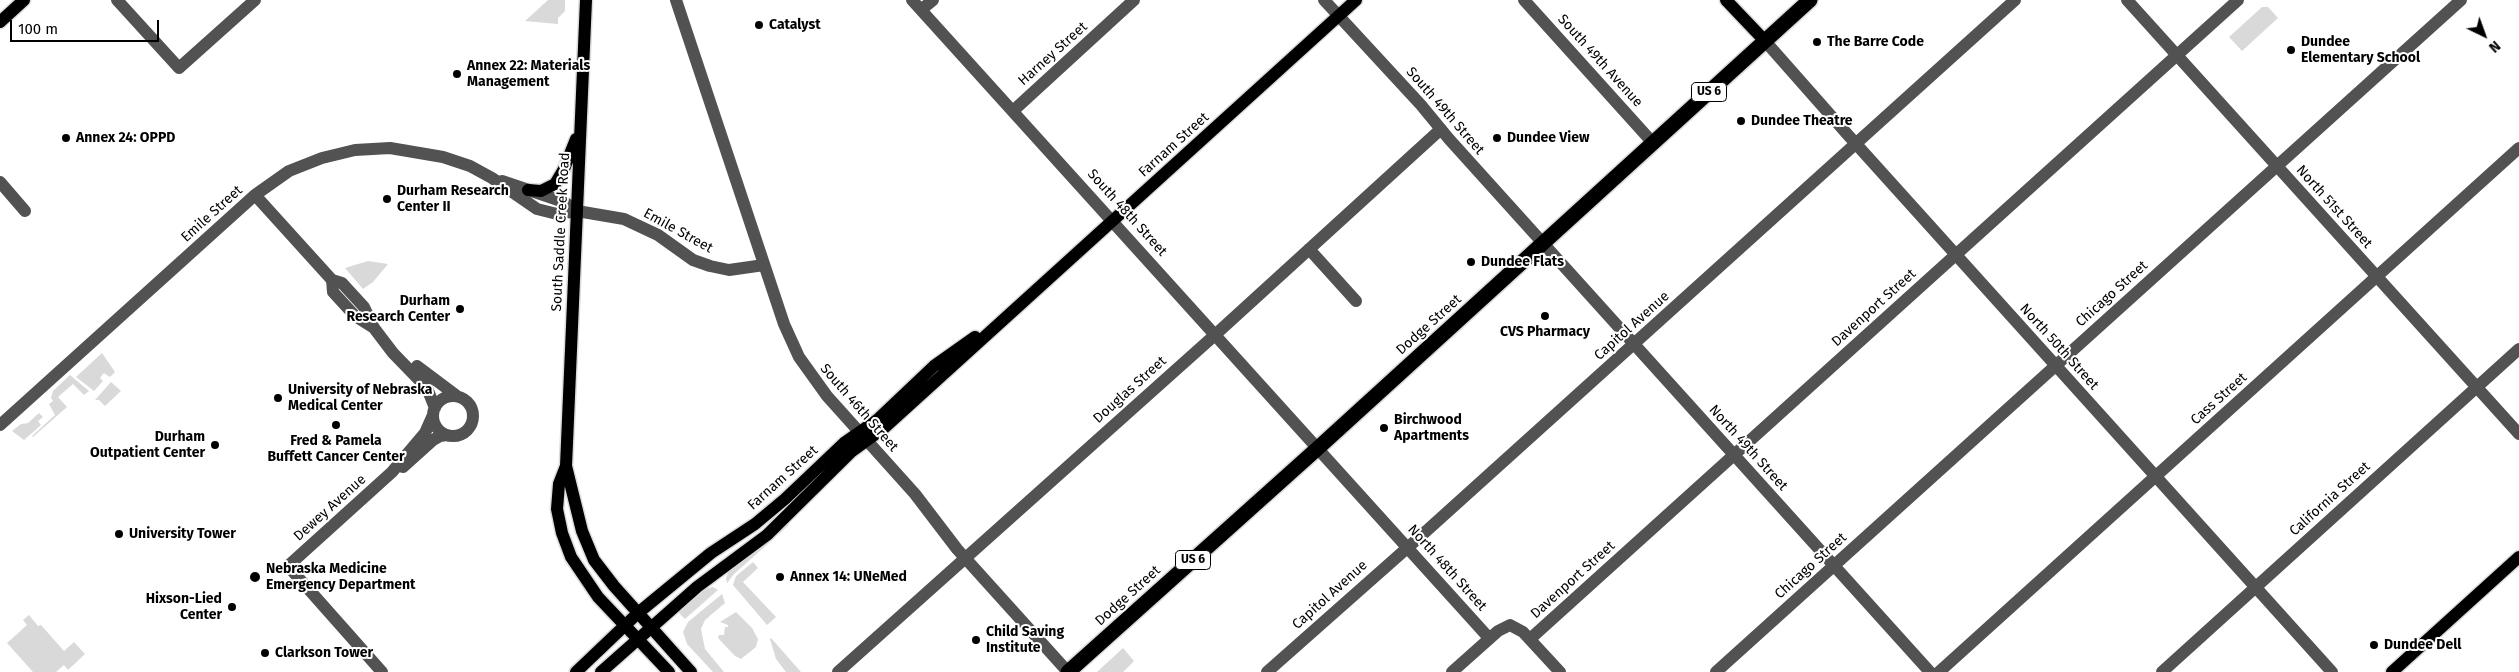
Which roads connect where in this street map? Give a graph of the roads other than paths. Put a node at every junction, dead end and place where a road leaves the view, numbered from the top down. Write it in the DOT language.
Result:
graph roads {
  1 [pos="24,0"];
  2 [pos="117,0"];
  3 [pos="255,0"];
  4 [pos="586,0"];
  5 [pos="676,0"];
  6 [pos="912,0"];
  7 [pos="933,0"];
  8 [pos="1324,0"];
  9 [pos="1356,0"];
  10 [pos="1524,0"];
  11 [pos="1726,0"];
  12 [pos="1810,0"];
  13 [pos="2016,0"];
  14 [pos="2127,0"];
  15 [pos="2238,0"];
  16 [pos="2461,0"];
  17 [pos="1128,2"];
  18 [pos="922,9"];
  19 [pos="1338,16"];
  20 [pos="0,22"];
  21 [pos="1765,41"];
  22 [pos="2177,55"];
  23 [pos="1014,110"];
  24 [pos="1441,129"];
  25 [pos="580,130"];
  26 [pos="1654,143"];
  27 [pos="1856,144"];
  28 [pos="2519,148"];
  29 [pos="2277,166"];
  30 [pos="492,178"];
  31 [pos="0,182"];
  32 [pos="528,190"];
  33 [pos="255,195"];
  34 [pos="25,211"];
  35 [pos="577,211"];
  36 [pos="1114,221"];
  37 [pos="1544,243"];
  38 [pos="1309,249"];
  39 [pos="1955,255"];
  40 [pos="764,265"];
  41 [pos="2377,276"];
  42 [pos="1356,301"];
  43 [pos="1216,334"];
  44 [pos="1634,344"];
  45 [pos="2519,349"];
  46 [pos="393,352"];
  47 [pos="2056,366"];
  48 [pos="2477,387"];
  49 [pos="457,396"];
  50 [pos="434,412"];
  51 [pos="0,425"];
  52 [pos="2519,434"];
  53 [pos="447,436"];
  54 [pos="863,436"];
  55 [pos="1318,448"];
  56 [pos="1734,455"];
  57 [pos="566,466"];
  58 [pos="392,472"];
  59 [pos="2155,476"];
  60 [pos="1408,547"];
  61 [pos="2519,557"];
  62 [pos="965,558"];
  63 [pos="1834,566"];
  64 [pos="2256,587"];
  65 [pos="638,613"];
  66 [pos="625,625"];
  67 [pos="651,627"];
  68 [pos="638,638"];
  69 [pos="1490,638"];
  70 [pos="1530,639"];
  71 [pos="382,672"];
  72 [pos="576,672"];
  73 [pos="601,672"];
  74 [pos="669,672"];
  75 [pos="691,672"];
  76 [pos="838,672"];
  77 [pos="1068,672"];
  78 [pos="1267,672"];
  79 [pos="1452,672"];
  80 [pos="1560,672"];
  81 [pos="1716,672"];
  82 [pos="1930,672"];
  83 [pos="1939,672"];
  84 [pos="2162,672"];
  85 [pos="2332,672"];
  86 [pos="2392,672"];
  1 -- 20 [label="main road"];
  2 -- 3 [label="street"];
  4 -- 25 [label="main road, South Saddle Creek Road"];
  5 -- 40 [label="street, South 46th Street"];
  6 -- 18 [label="street, South 48th Street"];
  7 -- 18 [label="street"];
  8 -- 19 [label="street, South 49th Street"];
  9 -- 19 [label="main road, Farnam Street"];
  10 -- 26 [label="street, South 49th Avenue"];
  11 -- 21 [label="main road"];
  12 -- 21 [label="highway, Dodge Street / US 6"];
  13 -- 27 [label="street, Capitol Avenue"];
  14 -- 22 [label="street, North 51st Street"];
  15 -- 22 [label="street, Davenport Street"];
  16 -- 29 [label="street, Chicago Street"];
  17 -- 23 [label="street, Harney Street"];
  18 -- 23 [label="street, South 48th Street"];
  19 -- 24 [label="street, South 49th Street"];
  19 -- 36 [label="main road, Farnam Street"];
  21 -- 26 [label="highway, Dodge Street / US 6"];
  21 -- 27 [label="street, North 50th Street"];
  22 -- 29 [label="street, North 51st Street"];
  22 -- 39 [label="street, Davenport Street"];
  23 -- 36 [label="street, South 48th Street"];
  24 -- 37 [label="street, South 49th Street"];
  24 -- 38 [label="street, Douglas Street"];
  25 -- 32 [label="main road"];
  25 -- 35 [label="main road, South Saddle Creek Road"];
  26 -- 37 [label="highway, Dodge Street / US 6"];
  27 -- 39 [label="street, North 50th Street"];
  27 -- 44 [label="street, Capitol Avenue"];
  28 -- 41 [label="street, Cass Street"];
  29 -- 41 [label="street, North 51st Street"];
  29 -- 47 [label="street, Chicago Street"];
  30 -- 32 [label="street, Emile Street"];
  30 -- 33 [label="street, Emile Street"];
  30 -- 35 [label="street, Emile Street"];
  31 -- 34 [label="street"];
  32 -- 35 [label="street, Emile Street"];
  33 -- 46 [label="street"];
  33 -- 51 [label="street, Emile Street"];
  35 -- 40 [label="street, Emile Street"];
  35 -- 57 [label="main road, South Saddle Creek Road"];
  36 -- 43 [label="street, South 48th Street"];
  36 -- 54 [label="main road, Farnam Street"];
  37 -- 44 [label="street, North 49th Street"];
  37 -- 55 [label="highway, Dodge Street / US 6"];
  38 -- 42 [label="street"];
  38 -- 43 [label="street, Douglas Street"];
  39 -- 47 [label="street, North 50th Street"];
  39 -- 56 [label="street, Davenport Street"];
  40 -- 54 [label="street, South 46th Street"];
  41 -- 48 [label="street, North 51st Street"];
  41 -- 59 [label="street, Cass Street"];
  43 -- 55 [label="street, South 48th Street"];
  43 -- 62 [label="street, Douglas Street"];
  44 -- 56 [label="street, North 49th Street"];
  44 -- 60 [label="street, Capitol Avenue"];
  45 -- 48 [label="street, California Street"];
  46 -- 49 [label="street"];
  46 -- 50 [label="street"];
  47 -- 59 [label="street, North 50th Street"];
  47 -- 63 [label="street, Chicago Street"];
  48 -- 52 [label="street, North 51st Street"];
  48 -- 64 [label="street, California Street"];
  49 -- 50 [label="street"];
  49 -- 53 [label="street"];
  50 -- 53 [label="street"];
  50 -- 58 [label="street, Dewey Avenue"];
  53 -- 58 [label="street, Dewey Avenue"];
  54 -- 62 [label="street, South 46th Street"];
  54 -- 65 [label="main road, Farnam Street"];
  54 -- 67 [label="main road, Farnam Street"];
  55 -- 60 [label="street, North 48th Street"];
  55 -- 77 [label="highway, Dodge Street / US 6"];
  56 -- 63 [label="street, North 49th Street"];
  56 -- 70 [label="street, Davenport Street"];
  57 -- 65 [label="main road, South Saddle Creek Road"];
  57 -- 66 [label="main road, South Saddle Creek Road"];
  58 -- 71 [label="street, Dewey Avenue"];
  59 -- 64 [label="street, North 50th Street"];
  59 -- 83 [label="street, Cass Street"];
  60 -- 69 [label="street, North 48th Street"];
  60 -- 78 [label="street, Capitol Avenue"];
  61 -- 86 [label="main road"];
  62 -- 76 [label="street, Douglas Street"];
  62 -- 77 [label="street, South 46th Street"];
  63 -- 81 [label="street, Chicago Street"];
  63 -- 82 [label="street, North 49th Street"];
  64 -- 84 [label="street, California Street"];
  64 -- 85 [label="street, North 50th Street"];
  65 -- 66 [label="main road, Farnam Street"];
  65 -- 67 [label="main road, South Saddle Creek Road"];
  66 -- 68 [label="main road, South Saddle Creek Road"];
  66 -- 72 [label="main road, Farnam Street"];
  67 -- 68 [label="main road, Farnam Street"];
  67 -- 75 [label="main road, South Saddle Creek Road"];
  68 -- 73 [label="main road, Farnam Street"];
  68 -- 74 [label="main road, South Saddle Creek Road"];
  69 -- 70 [label="street"];
  69 -- 79 [label="street"];
  70 -- 80 [label="street"];
}
